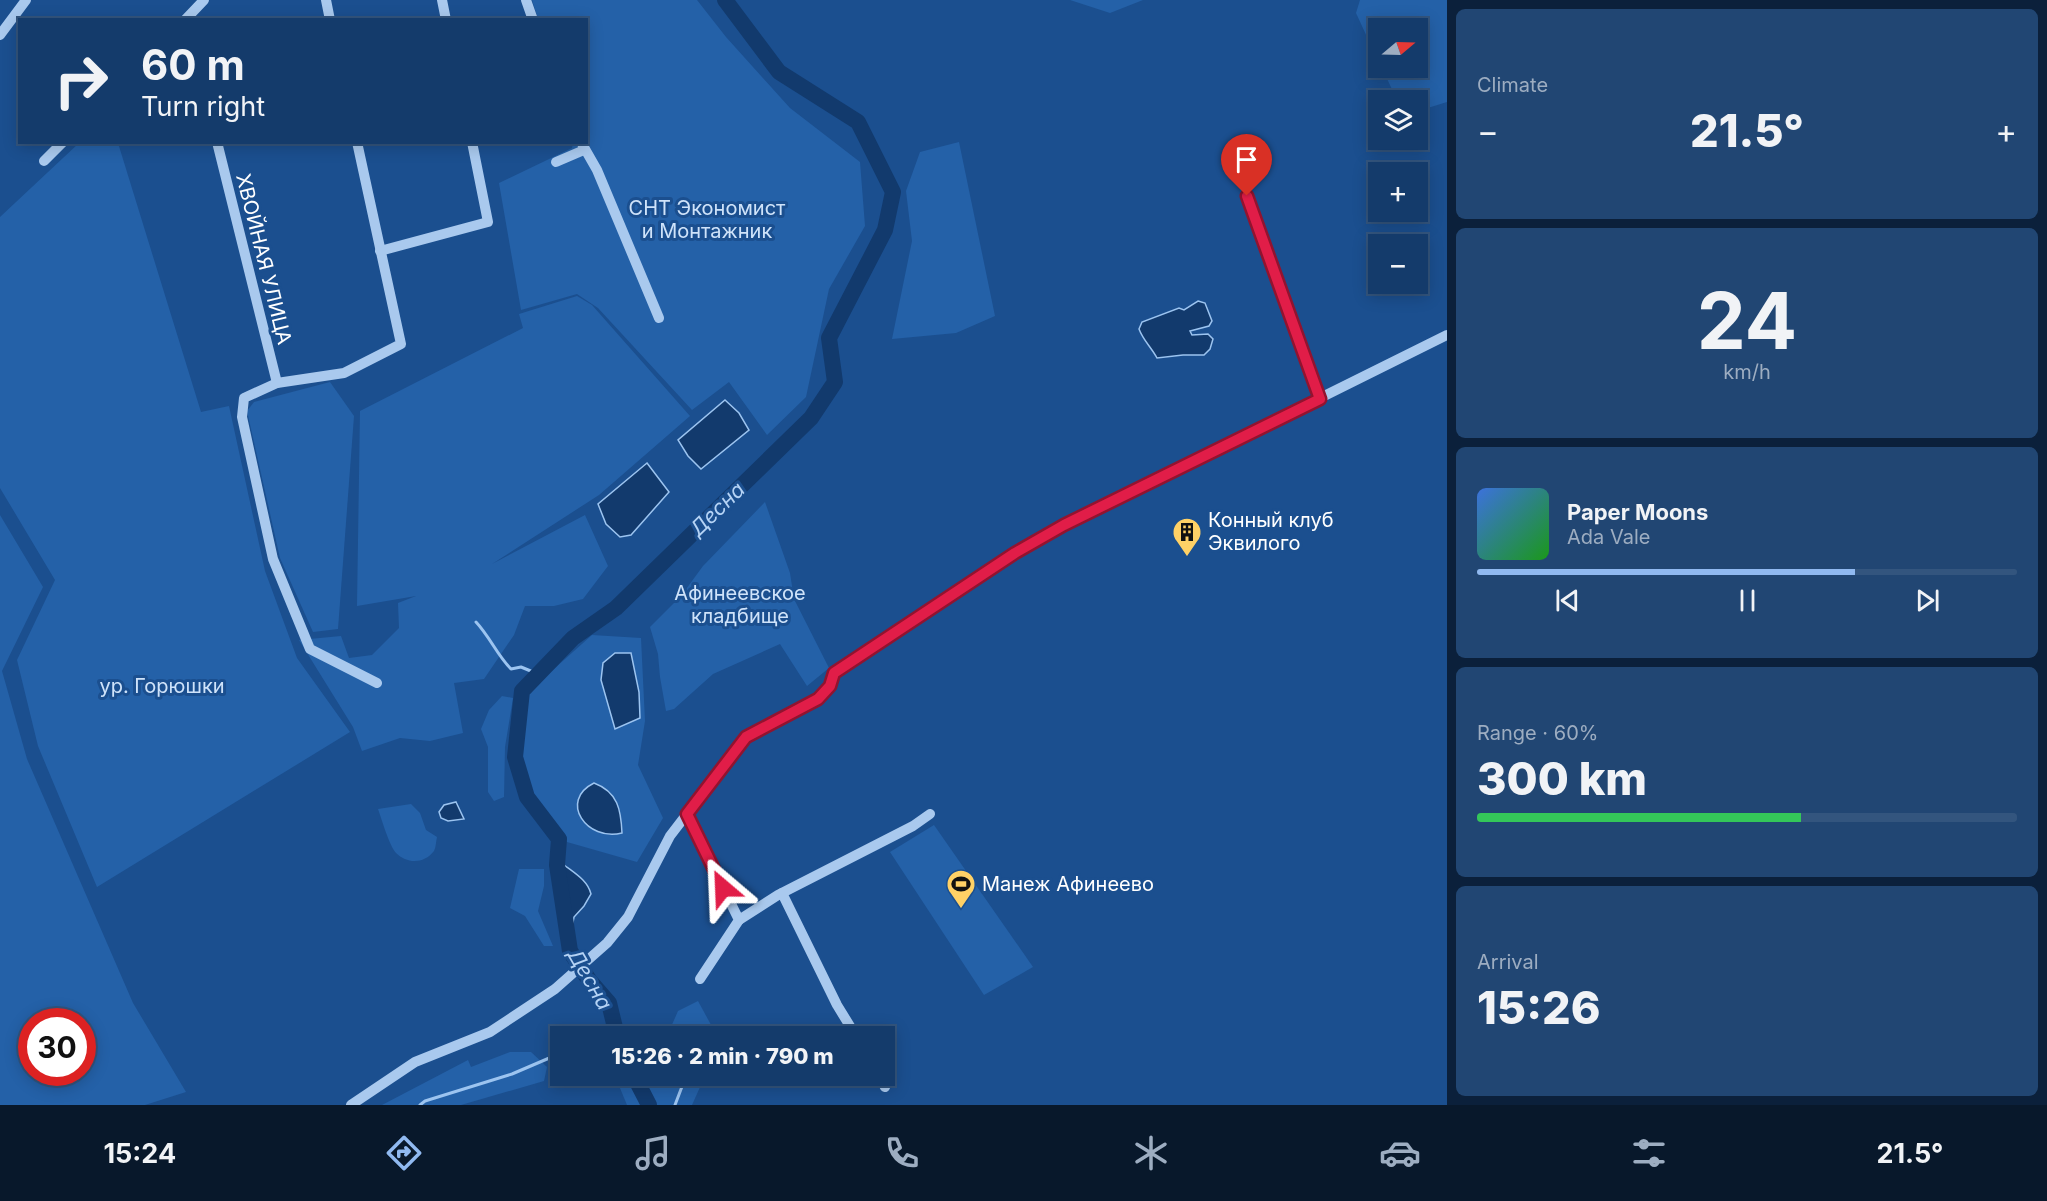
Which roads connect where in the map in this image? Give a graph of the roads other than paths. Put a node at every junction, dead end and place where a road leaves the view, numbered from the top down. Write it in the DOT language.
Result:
graph roads {
  1 [pos="26,0"];
  2 [pos="204,0"];
  3 [pos="326,0"];
  4 [pos="442,0"];
  5 [pos="526,0"];
  6 [pos="187,18"];
  7 [pos="330,18"];
  8 [pos="446,18"];
  9 [pos="532,18"];
  10 [pos="0,34"];
  11 [pos="61,144"];
  12 [pos="217,144"];
  13 [pos="357,144"];
  14 [pos="472,144"];
  15 [pos="583,146"];
  16 [pos="44,161"];
  17 [pos="556,162"];
  18 [pos="1247,196"];
  19 [pos="380,251"];
  20 [pos="659,318"];
  21 [pos="1447,335"];
  22 [pos="277,383"];
  23 [pos="1320,399"];
  24 [pos="377,683"];
  25 [pos="687,814"];
  26 [pos="930,814"];
  27 [pos="782,893"];
  28 [pos="739,920"];
  29 [pos="700,979"];
  30 [pos="850,1026"];
  31 [pos="351,1105"];
  1 -- 10 [label="street"];
  2 -- 6 [label="street"];
  3 -- 7 [label="street"];
  4 -- 8 [label="street"];
  5 -- 9 [label="street"];
  11 -- 16 [label="street"];
  12 -- 22 [label="street, ХВОЙНАЯ УЛИЦА"];
  13 -- 19 [label="street"];
  14 -- 19 [label="street"];
  15 -- 17 [label="street"];
  15 -- 20 [label="street"];
  18 -- 23 [label="street"];
  19 -- 22 [label="street"];
  21 -- 23 [label="street"];
  22 -- 24 [label="street"];
  23 -- 25 [label="street"];
  25 -- 28 [label="street"];
  25 -- 31 [label="street"];
  26 -- 27 [label="street"];
  27 -- 28 [label="street"];
  27 -- 30 [label="street"];
  28 -- 29 [label="street"];
}
